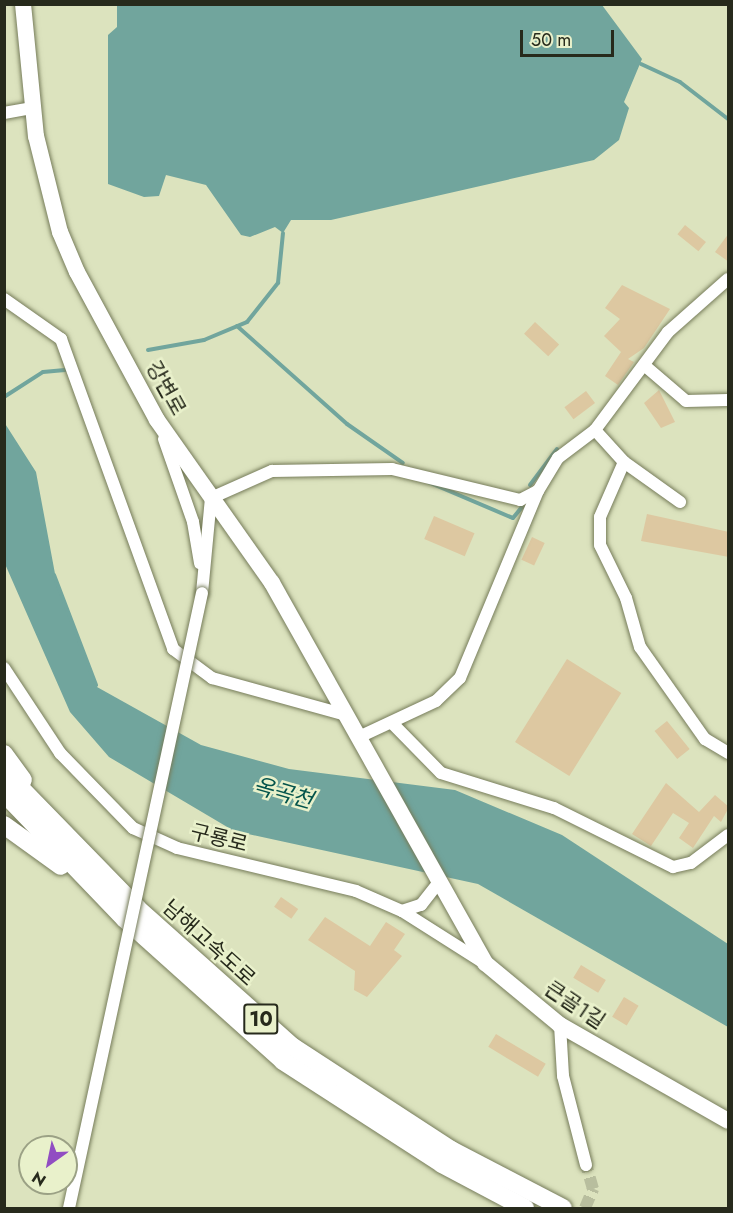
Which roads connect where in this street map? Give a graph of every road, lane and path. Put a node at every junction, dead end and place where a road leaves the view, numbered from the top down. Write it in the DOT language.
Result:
graph roads {
  1 [pos="23,4"];
  2 [pos="33,108"];
  3 [pos="4,112"];
  4 [pos="729,279"];
  5 [pos="724,289"];
  6 [pos="4,299"];
  7 [pos="644,365"];
  8 [pos="729,400"];
  9 [pos="157,420"];
  10 [pos="595,430"];
  11 [pos="624,462"];
  12 [pos="538,491"];
  13 [pos="211,498"];
  14 [pos="680,502"];
  15 [pos="203,579"];
  16 [pos="4,668"];
  17 [pos="346,715"];
  18 [pos="392,723"];
  19 [pos="359,737"];
  20 [pos="729,753"];
  21 [pos="4,754"];
  22 [pos="4,771"];
  23 [pos="4,793"];
  24 [pos="50,818"];
  25 [pos="4,825"];
  26 [pos="729,835"];
  27 [pos="440,881"];
  28 [pos="402,911"];
  29 [pos="125,919"];
  30 [pos="485,963"];
  31 [pos="560,1025"];
  32 [pos="729,1121"];
  33 [pos="586,1165"];
  34 [pos="69,1209"];
  35 [pos="525,1209"];
  36 [pos="563,1209"];
  1 -- 2 [label="main road, 강변로"];
  2 -- 3 [label="street"];
  2 -- 9 [label="main road, 강변로"];
  4 -- 5 [label="street"];
  5 -- 7 [label="street"];
  6 -- 17 [label="street"];
  7 -- 8 [label="street"];
  7 -- 10 [label="street"];
  9 -- 13 [label="main road, 강변로"];
  9 -- 15 [label="street"];
  10 -- 11 [label="street"];
  10 -- 12 [label="street"];
  11 -- 14 [label="street"];
  11 -- 20 [label="street"];
  12 -- 13 [label="street"];
  12 -- 18 [label="street"];
  13 -- 15 [label="street"];
  13 -- 17 [label="main road, 강변로"];
  15 -- 34 [label="street, bridge"];
  16 -- 28 [label="street, 구룡로"];
  17 -- 19 [label="main road, 강변로"];
  18 -- 19 [label="street"];
  18 -- 26 [label="street"];
  19 -- 27 [label="main road, 강변로"];
  21 -- 24 [label="highway"];
  22 -- 24 [label="highway, 남해고속도로 / 10"];
  23 -- 29 [label="highway, 남해고속도로 / 10"];
  24 -- 36 [label="highway, 남해고속도로 / 10"];
  25 -- 29 [label="highway"];
  27 -- 28 [label="street"];
  27 -- 30 [label="main road, 큰골1길"];
  28 -- 30 [label="street, 구룡로"];
  29 -- 35 [label="highway, 남해고속도로 / 10"];
  30 -- 31 [label="main road, 큰골1길"];
  31 -- 32 [label="main road, 큰골1길"];
  31 -- 33 [label="street"];
}
